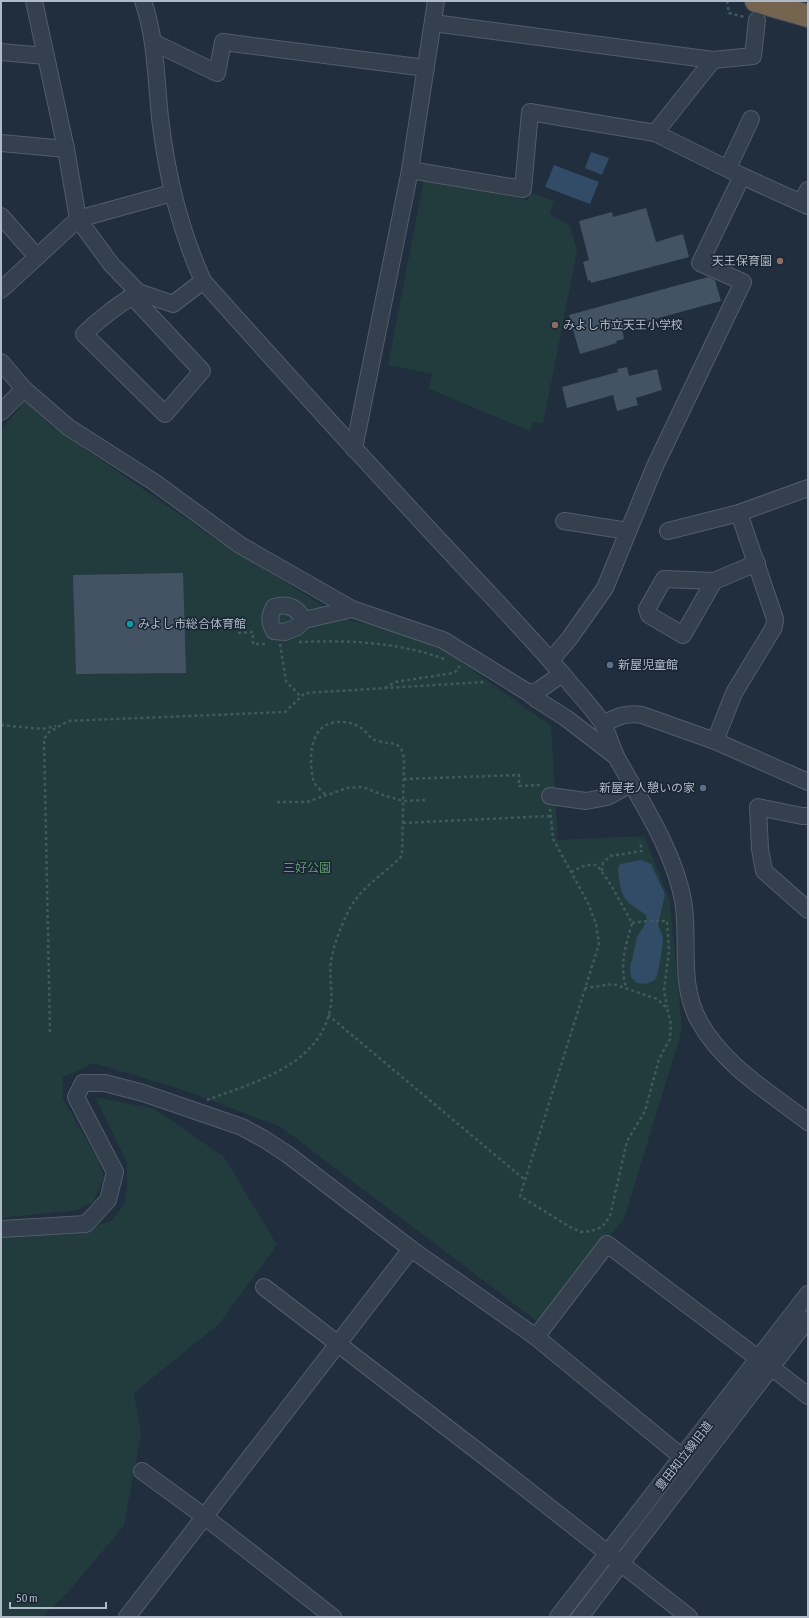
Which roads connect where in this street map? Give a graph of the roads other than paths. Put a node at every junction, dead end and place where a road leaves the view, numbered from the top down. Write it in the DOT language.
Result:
graph roads {
  1 [pos="34,1"];
  2 [pos="143,1"];
  3 [pos="436,1"];
  4 [pos="757,11"];
  5 [pos="808,16"];
  6 [pos="434,23"];
  7 [pos="153,42"];
  8 [pos="1,52"];
  9 [pos="45,56"];
  10 [pos="713,60"];
  11 [pos="426,68"];
  12 [pos="751,120"];
  13 [pos="655,133"];
  14 [pos="1,143"];
  15 [pos="66,149"];
  16 [pos="410,170"];
  17 [pos="735,172"];
  18 [pos="172,193"];
  19 [pos="806,199"];
  20 [pos="1,216"];
  21 [pos="78,219"];
  22 [pos="37,257"];
  23 [pos="203,281"];
  24 [pos="1,290"];
  25 [pos="135,294"];
  26 [pos="1,362"];
  27 [pos="24,389"];
  28 [pos="1,412"];
  29 [pos="354,449"];
  30 [pos="806,492"];
  31 [pos="740,513"];
  32 [pos="564,521"];
  33 [pos="628,531"];
  34 [pos="668,531"];
  35 [pos="757,562"];
  36 [pos="714,581"];
  37 [pos="352,609"];
  38 [pos="304,620"];
  39 [pos="551,660"];
  40 [pos="562,674"];
  41 [pos="529,693"];
  42 [pos="603,724"];
  43 [pos="715,741"];
  44 [pos="616,756"];
  45 [pos="808,782"];
  46 [pos="631,784"];
  47 [pos="550,796"];
  48 [pos="808,816"];
  49 [pos="807,906"];
  50 [pos="808,1122"];
  51 [pos="1,1229"];
  52 [pos="411,1249"];
  53 [pos="264,1287"];
  54 [pos="808,1294"];
  55 [pos="808,1318"];
  56 [pos="536,1337"];
  57 [pos="338,1344"];
  58 [pos="765,1363"];
  59 [pos="808,1396"];
  60 [pos="682,1457"];
  61 [pos="142,1471"];
  62 [pos="205,1517"];
  63 [pos="608,1552"];
  64 [pos="621,1563"];
  65 [pos="127,1617"];
  66 [pos="333,1617"];
  67 [pos="558,1617"];
  68 [pos="580,1617"];
  69 [pos="689,1617"];
  1 -- 9 [label="street"];
  2 -- 7 [label="street"];
  3 -- 6 [label="street"];
  4 -- 5 [label="highway"];
  4 -- 10 [label="street"];
  6 -- 10 [label="street"];
  6 -- 11 [label="street"];
  7 -- 11 [label="street"];
  7 -- 18 [label="street"];
  8 -- 9 [label="street"];
  9 -- 15 [label="street"];
  10 -- 13 [label="street"];
  11 -- 16 [label="street"];
  12 -- 17 [label="street"];
  13 -- 16 [label="street"];
  13 -- 17 [label="street"];
  14 -- 15 [label="street"];
  15 -- 21 [label="street"];
  16 -- 29 [label="street"];
  17 -- 19 [label="street"];
  17 -- 33 [label="street"];
  18 -- 21 [label="street"];
  18 -- 23 [label="street"];
  20 -- 22 [label="street"];
  21 -- 22 [label="street"];
  21 -- 25 [label="street"];
  22 -- 24 [label="street"];
  23 -- 25 [label="street"];
  23 -- 29 [label="street"];
  25 -- 25 [label="street"];
  26 -- 27 [label="street"];
  27 -- 28 [label="street"];
  27 -- 37 [label="street"];
  29 -- 39 [label="street"];
  30 -- 31 [label="street"];
  31 -- 34 [label="street"];
  31 -- 35 [label="street"];
  32 -- 33 [label="street"];
  33 -- 39 [label="street"];
  35 -- 36 [label="street"];
  35 -- 43 [label="street"];
  37 -- 38 [label="street"];
  37 -- 41 [label="street"];
  39 -- 40 [label="street"];
  40 -- 41 [label="street"];
  40 -- 42 [label="street"];
  41 -- 44 [label="street"];
  42 -- 43 [label="street"];
  42 -- 44 [label="street"];
  43 -- 45 [label="street"];
  44 -- 46 [label="street"];
  46 -- 47 [label="street"];
  46 -- 50 [label="street"];
  48 -- 49 [label="street"];
  51 -- 52 [label="street"];
  52 -- 56 [label="street"];
  52 -- 57 [label="street"];
  53 -- 57 [label="street"];
  54 -- 58 [label="street, 豊田知立線旧道"];
  55 -- 58 [label="street, 豊田知立線旧道"];
  56 -- 58 [label="street"];
  56 -- 60 [label="street"];
  57 -- 62 [label="street"];
  57 -- 63 [label="street"];
  58 -- 59 [label="street"];
  58 -- 60 [label="street, 豊田知立線旧道"];
  58 -- 64 [label="street, 豊田知立線旧道"];
  60 -- 63 [label="street, 豊田知立線旧道"];
  61 -- 62 [label="street"];
  62 -- 65 [label="street"];
  62 -- 66 [label="street"];
  63 -- 64 [label="street"];
  63 -- 67 [label="street, 豊田知立線旧道"];
  64 -- 68 [label="street, 豊田知立線旧道"];
  64 -- 69 [label="street"];
}
